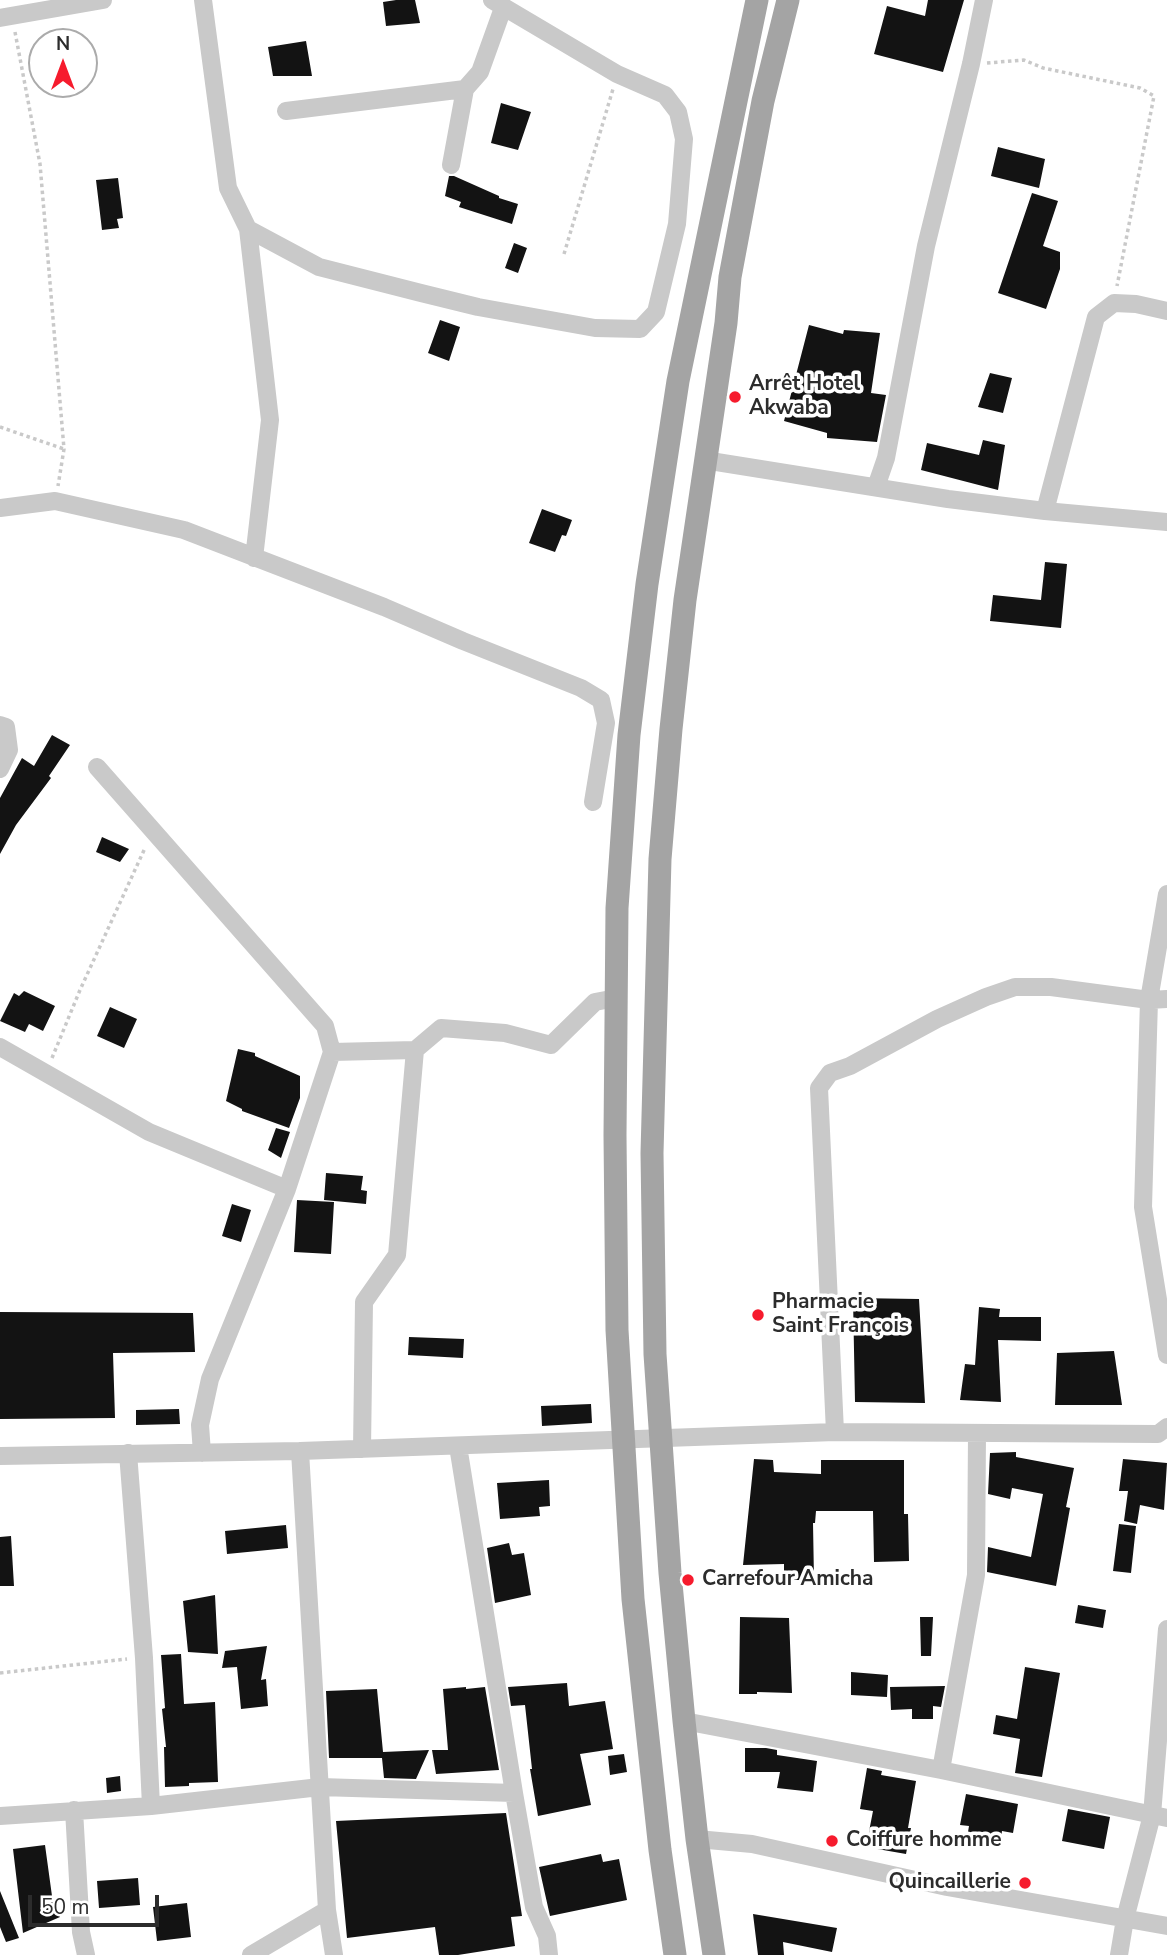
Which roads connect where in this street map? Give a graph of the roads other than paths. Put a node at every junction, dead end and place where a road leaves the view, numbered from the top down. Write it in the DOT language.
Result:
graph roads {
  1 [pos="103,0"];
  2 [pos="203,0"];
  3 [pos="757,0"];
  4 [pos="788,0"];
  5 [pos="984,0"];
  6 [pos="497,4"];
  7 [pos="6,17"];
  8 [pos="465,89"];
  9 [pos="286,111"];
  10 [pos="451,165"];
  11 [pos="248,229"];
  12 [pos="1167,311"];
  13 [pos="704,460"];
  14 [pos="876,487"];
  15 [pos="0,508"];
  16 [pos="1045,511"];
  17 [pos="1167,523"];
  18 [pos="254,558"];
  19 [pos="0,725"];
  20 [pos="97,767"];
  21 [pos="0,769"];
  22 [pos="593,802"];
  23 [pos="1167,894"];
  24 [pos="615,998"];
  25 [pos="1158,999"];
  26 [pos="0,1047"];
  27 [pos="415,1050"];
  28 [pos="332,1052"];
  29 [pos="287,1189"];
  30 [pos="1167,1354"];
  31 [pos="1167,1427"];
  32 [pos="835,1432"];
  33 [pos="977,1433"];
  34 [pos="660,1439"];
  35 [pos="623,1440"];
  36 [pos="458,1446"];
  37 [pos="362,1449"];
  38 [pos="300,1451"];
  39 [pos="128,1453"];
  40 [pos="202,1453"];
  41 [pos="0,1456"];
  42 [pos="1167,1629"];
  43 [pos="684,1721"];
  44 [pos="942,1770"];
  45 [pos="320,1787"];
  46 [pos="514,1793"];
  47 [pos="151,1806"];
  48 [pos="74,1810"];
  49 [pos="0,1816"];
  50 [pos="1160,1817"];
  51 [pos="697,1839"];
  52 [pos="327,1910"];
  53 [pos="1125,1919"];
  54 [pos="1167,1927"];
  55 [pos="86,1955"];
  56 [pos="251,1955"];
  57 [pos="334,1955"];
  58 [pos="549,1955"];
  59 [pos="675,1955"];
  60 [pos="714,1955"];
  61 [pos="1119,1955"];
  1 -- 7 [label="street"];
  2 -- 11 [label="street"];
  3 -- 24 [label="main road"];
  4 -- 13 [label="main road"];
  5 -- 14 [label="street"];
  6 -- 8 [label="street"];
  6 -- 11 [label="street"];
  8 -- 9 [label="street"];
  8 -- 10 [label="street"];
  11 -- 18 [label="street"];
  12 -- 16 [label="street"];
  13 -- 14 [label="street"];
  13 -- 34 [label="main road"];
  14 -- 16 [label="street"];
  15 -- 18 [label="street"];
  16 -- 17 [label="street"];
  18 -- 22 [label="street"];
  19 -- 21 [label="street"];
  20 -- 28 [label="street"];
  23 -- 25 [label="street"];
  24 -- 27 [label="street"];
  24 -- 35 [label="main road"];
  25 -- 30 [label="street"];
  25 -- 32 [label="street"];
  26 -- 29 [label="street"];
  27 -- 28 [label="street"];
  27 -- 37 [label="street"];
  28 -- 29 [label="street"];
  29 -- 40 [label="street"];
  31 -- 33 [label="street"];
  32 -- 33 [label="street"];
  32 -- 34 [label="street"];
  33 -- 44 [label="street"];
  34 -- 35 [label="street"];
  34 -- 43 [label="main road"];
  35 -- 36 [label="street"];
  35 -- 59 [label="main road"];
  36 -- 37 [label="street"];
  36 -- 46 [label="street"];
  37 -- 38 [label="street"];
  38 -- 40 [label="street"];
  38 -- 45 [label="street"];
  39 -- 40 [label="street"];
  39 -- 41 [label="street"];
  39 -- 47 [label="street"];
  42 -- 50 [label="street"];
  43 -- 44 [label="street"];
  43 -- 51 [label="main road"];
  44 -- 50 [label="street"];
  45 -- 46 [label="street"];
  45 -- 47 [label="street"];
  45 -- 52 [label="street"];
  46 -- 58 [label="street"];
  47 -- 48 [label="street"];
  48 -- 49 [label="street"];
  48 -- 55 [label="street"];
  50 -- 53 [label="street"];
  51 -- 53 [label="street"];
  51 -- 60 [label="main road"];
  52 -- 56 [label="street"];
  52 -- 57 [label="street"];
  53 -- 54 [label="street"];
  53 -- 61 [label="street"];
}
